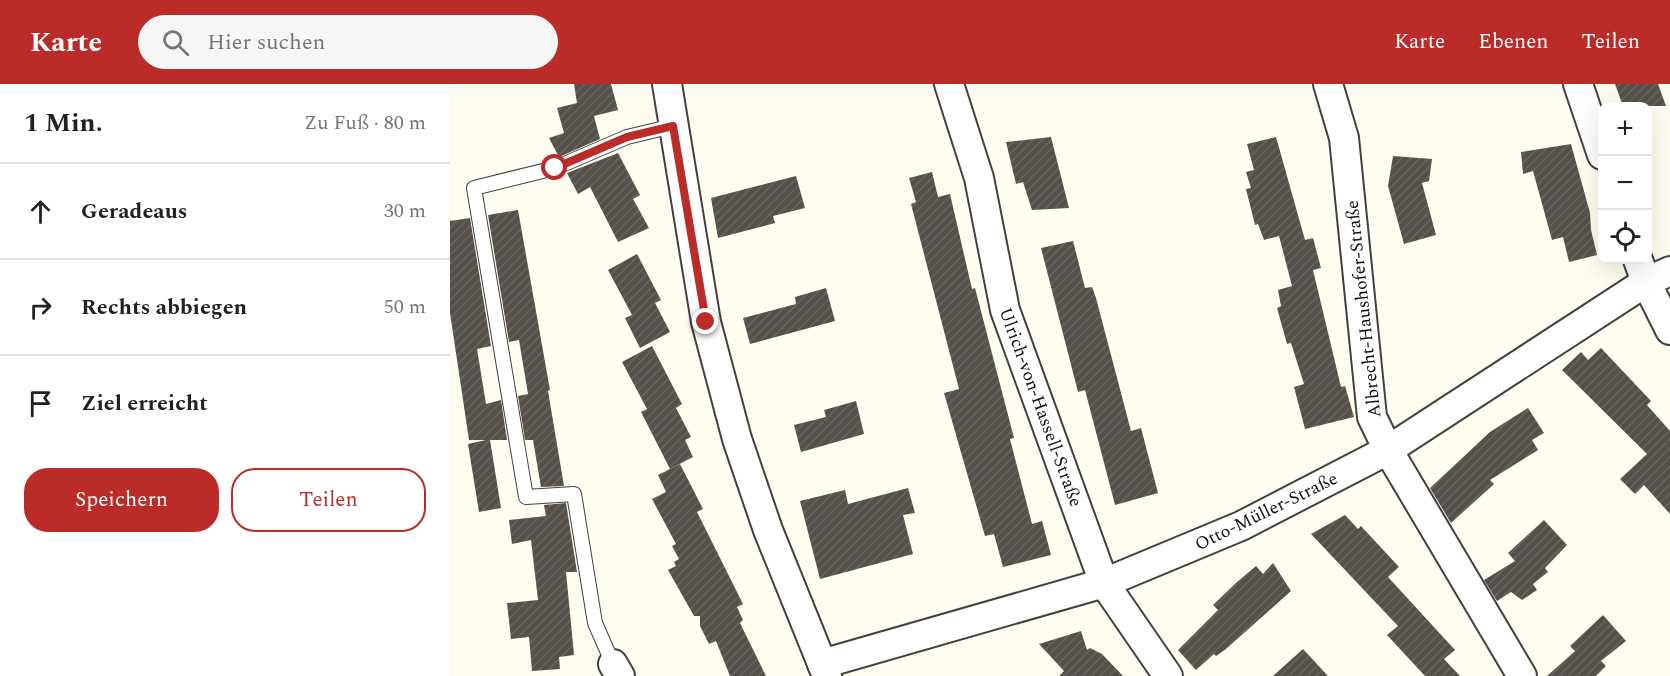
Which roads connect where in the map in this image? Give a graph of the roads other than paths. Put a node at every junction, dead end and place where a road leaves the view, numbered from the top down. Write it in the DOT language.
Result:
graph roads {
  1 [pos="667,84"];
  2 [pos="949,84"];
  3 [pos="1328,84"];
  4 [pos="1578,84"];
  5 [pos="673,126"];
  6 [pos="1598,143"];
  7 [pos="1651,271"];
  8 [pos="1670,330"];
  9 [pos="1388,450"];
  10 [pos="1104,583"];
  11 [pos="617,670"];
  12 [pos="825,670"];
  13 [pos="1168,676"];
  14 [pos="1522,676"];
  1 -- 5 [label="street"];
  2 -- 10 [label="street, Ulrich-von-Hassell-Straße"];
  3 -- 9 [label="street, Albrecht-Haushofer-Straße"];
  4 -- 6 [label="street"];
  5 -- 11 [label="lane"];
  5 -- 12 [label="street"];
  7 -- 8 [label="street"];
  7 -- 9 [label="street, Otto-Müller-Straße"];
  9 -- 10 [label="street, Otto-Müller-Straße"];
  9 -- 14 [label="street, Albrecht-Haushofer-Straße"];
  10 -- 12 [label="street, Otto-Müller-Straße"];
  10 -- 13 [label="street, Ulrich-von-Hassell-Straße"];
}
